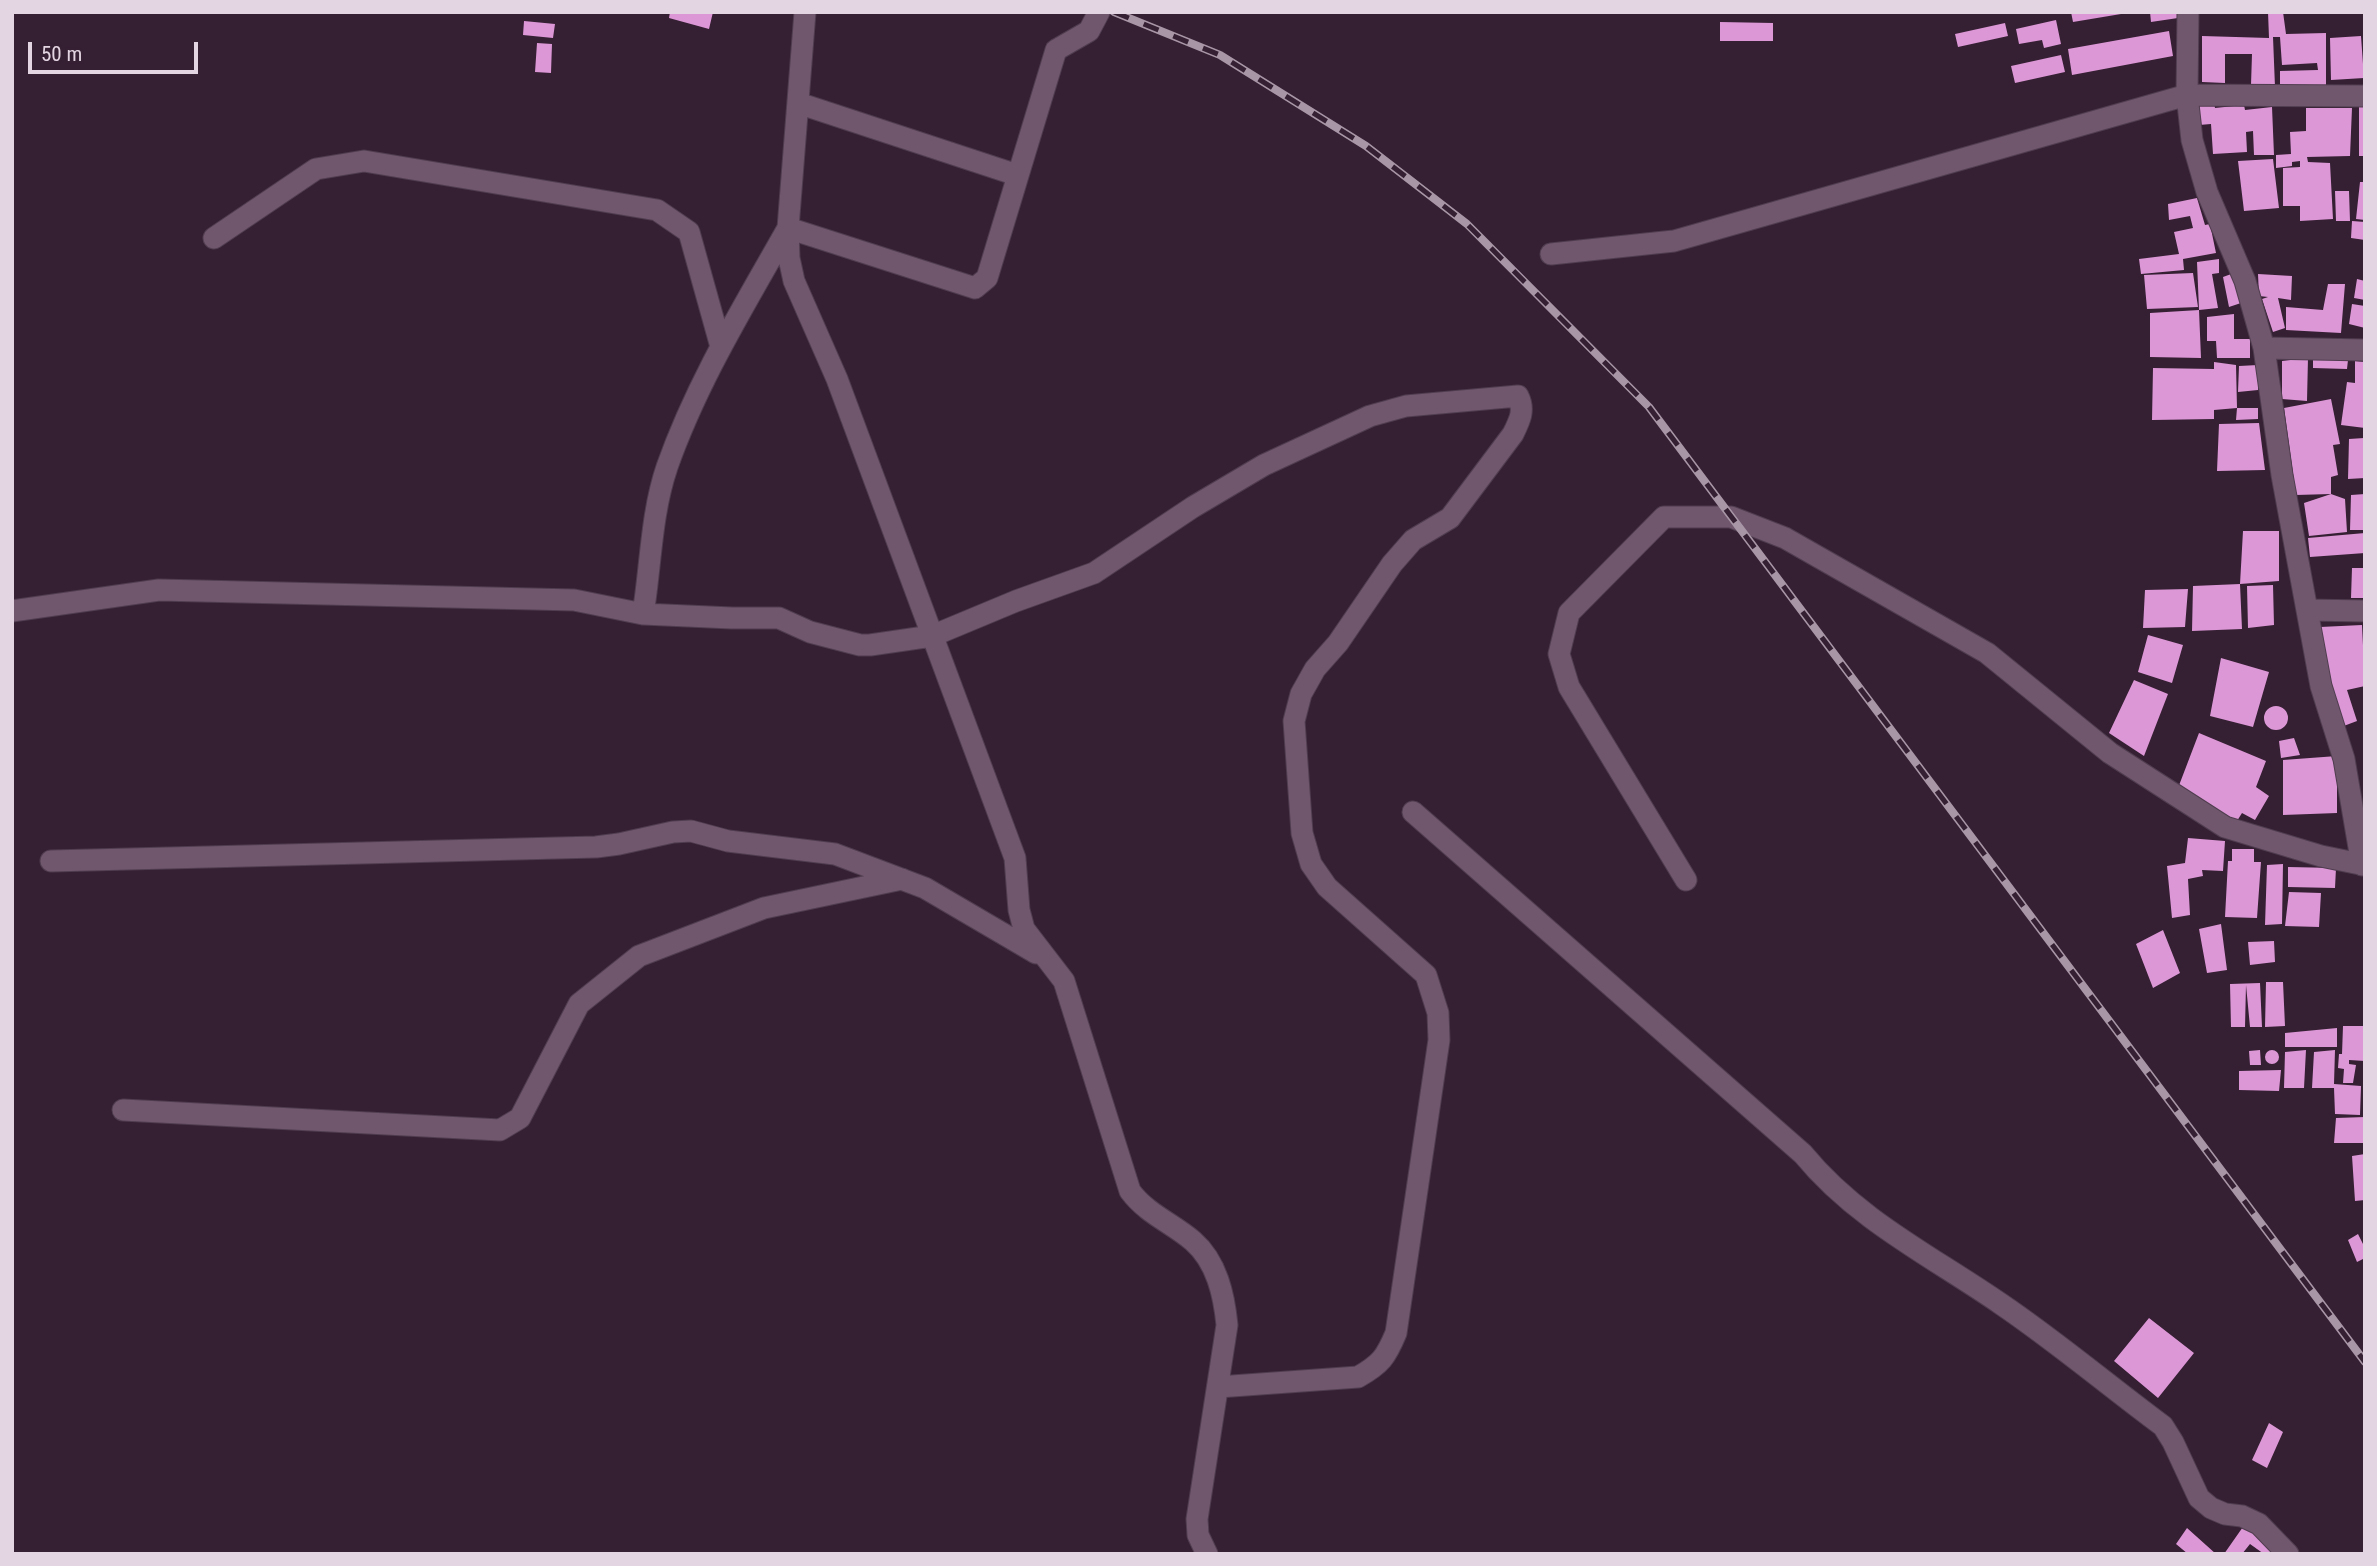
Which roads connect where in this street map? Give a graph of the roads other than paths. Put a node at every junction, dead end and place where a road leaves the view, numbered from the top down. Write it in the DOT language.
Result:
graph roads {
  1 [pos="805,12"];
  2 [pos="1099,12"];
  3 [pos="2188,12"];
  4 [pos="2187,95"];
  5 [pos="2365,96"];
  6 [pos="798,103"];
  7 [pos="1017,175"];
  8 [pos="788,228"];
  9 [pos="214,238"];
  10 [pos="1551,254"];
  11 [pos="721,346"];
  12 [pos="2264,348"];
  13 [pos="2365,350"];
  14 [pos="2307,610"];
  15 [pos="12,611"];
  16 [pos="2365,611"];
  17 [pos="643,614"];
  18 [pos="932,636"];
  19 [pos="1413,812"];
  20 [pos="51,861"];
  21 [pos="2363,865"];
  22 [pos="902,879"];
  23 [pos="1686,880"];
  24 [pos="1050,961"];
  25 [pos="123,1110"];
  26 [pos="1218,1387"];
  27 [pos="1207,1554"];
  28 [pos="2288,1554"];
  1 -- 6 [label="street"];
  2 -- 7 [label="street"];
  3 -- 4 [label="street"];
  4 -- 5 [label="street"];
  4 -- 10 [label="street"];
  4 -- 12 [label="street"];
  6 -- 7 [label="street"];
  6 -- 8 [label="street"];
  7 -- 8 [label="street"];
  8 -- 11 [label="street"];
  8 -- 18 [label="street"];
  9 -- 11 [label="street"];
  11 -- 17 [label="street"];
  12 -- 13 [label="street"];
  12 -- 14 [label="street"];
  14 -- 16 [label="street"];
  14 -- 21 [label="street"];
  15 -- 17 [label="street"];
  17 -- 18 [label="street"];
  18 -- 24 [label="street"];
  18 -- 26 [label="street"];
  19 -- 28 [label="street"];
  20 -- 22 [label="street"];
  21 -- 23 [label="street"];
  22 -- 24 [label="street"];
  22 -- 25 [label="street"];
  24 -- 26 [label="street"];
  26 -- 27 [label="street"];
}
